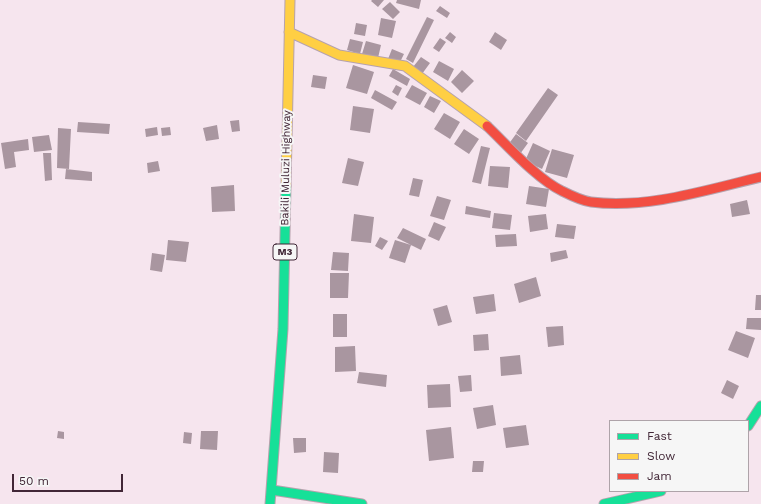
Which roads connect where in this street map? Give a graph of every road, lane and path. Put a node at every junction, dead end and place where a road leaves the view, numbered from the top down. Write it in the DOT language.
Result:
graph roads {
  1 [pos="290,0"];
  2 [pos="289,32"];
  3 [pos="761,177"];
  4 [pos="761,406"];
  5 [pos="749,424"];
  6 [pos="272,490"];
  7 [pos="657,492"];
  8 [pos="270,504"];
  9 [pos="362,504"];
  10 [pos="604,504"];
  1 -- 2 [label="main road, Bakili Muluzi Highway / M3"];
  2 -- 3 [label="main road"];
  2 -- 6 [label="main road, Bakili Muluzi Highway / M3"];
  4 -- 5 [label="main road"];
  6 -- 8 [label="main road, Bakili Muluzi Highway / M3"];
  6 -- 9 [label="main road"];
  7 -- 10 [label="main road"];
}
